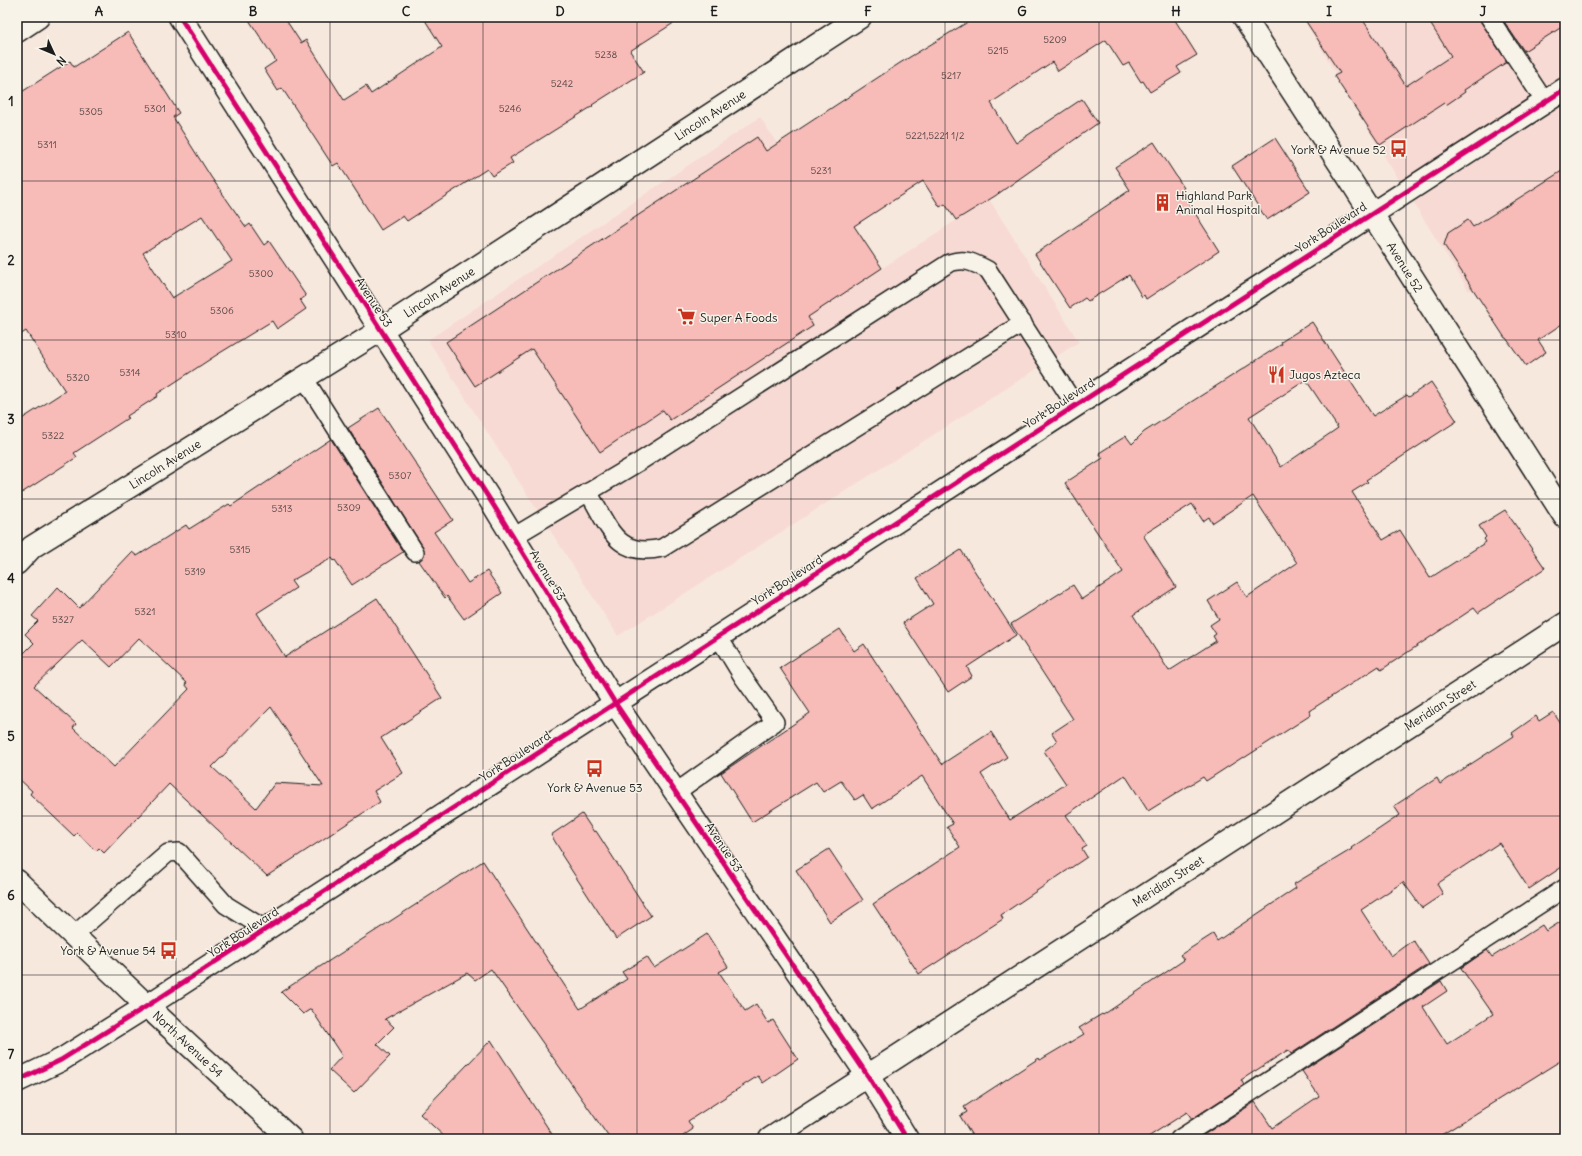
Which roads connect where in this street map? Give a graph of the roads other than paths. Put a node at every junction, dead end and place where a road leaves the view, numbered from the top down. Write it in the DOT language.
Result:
graph roads {
  1 [pos="38,17"];
  2 [pos="180,17"];
  3 [pos="860,17"];
  4 [pos="1244,17"];
  5 [pos="1489,17"];
  6 [pos="17,31"];
  7 [pos="1565,89"];
  8 [pos="1545,102"];
  9 [pos="1372,213"];
  10 [pos="1023,323"];
  11 [pos="381,330"];
  12 [pos="304,378"];
  13 [pos="1075,405"];
  14 [pos="588,492"];
  15 [pos="1565,517"];
  16 [pos="513,537"];
  17 [pos="415,552"];
  18 [pos="17,563"];
  19 [pos="1565,624"];
  20 [pos="718,636"];
  21 [pos="615,703"];
  22 [pos="675,794"];
  23 [pos="17,881"];
  24 [pos="1565,888"];
  25 [pos="266,929"];
  26 [pos="74,935"];
  27 [pos="147,1006"];
  28 [pos="868,1076"];
  29 [pos="17,1081"];
  30 [pos="291,1139"];
  31 [pos="770,1139"];
  32 [pos="907,1139"];
  33 [pos="1179,1139"];
  1 -- 6 [label="street"];
  2 -- 11 [label="street, Avenue 53"];
  3 -- 11 [label="street, Lincoln Avenue"];
  4 -- 9 [label="street, Avenue 52"];
  5 -- 8 [label="lane"];
  7 -- 8 [label="street, York Boulevard"];
  8 -- 9 [label="street, York Boulevard"];
  9 -- 13 [label="street, York Boulevard"];
  9 -- 15 [label="street, Avenue 52"];
  10 -- 13 [label="lane"];
  10 -- 14 [label="lane"];
  10 -- 14 [label="lane"];
  11 -- 12 [label="street, Lincoln Avenue"];
  11 -- 16 [label="street, Avenue 53"];
  12 -- 17 [label="lane"];
  12 -- 18 [label="street, Lincoln Avenue"];
  13 -- 20 [label="street, York Boulevard"];
  14 -- 16 [label="lane"];
  16 -- 21 [label="street, Avenue 53"];
  19 -- 28 [label="street, Meridian Street"];
  20 -- 21 [label="street, York Boulevard"];
  20 -- 22 [label="lane"];
  21 -- 22 [label="street, Avenue 53"];
  21 -- 25 [label="street, York Boulevard"];
  22 -- 28 [label="street, Avenue 53"];
  23 -- 26 [label="street, North Avenue 54"];
  24 -- 33 [label="lane"];
  25 -- 26 [label="lane"];
  25 -- 27 [label="street, York Boulevard"];
  26 -- 27 [label="street, North Avenue 54"];
  27 -- 29 [label="street, York Boulevard"];
  27 -- 30 [label="street, North Avenue 54"];
  28 -- 31 [label="street, Meridian Street"];
  28 -- 32 [label="street, Avenue 53"];
}
